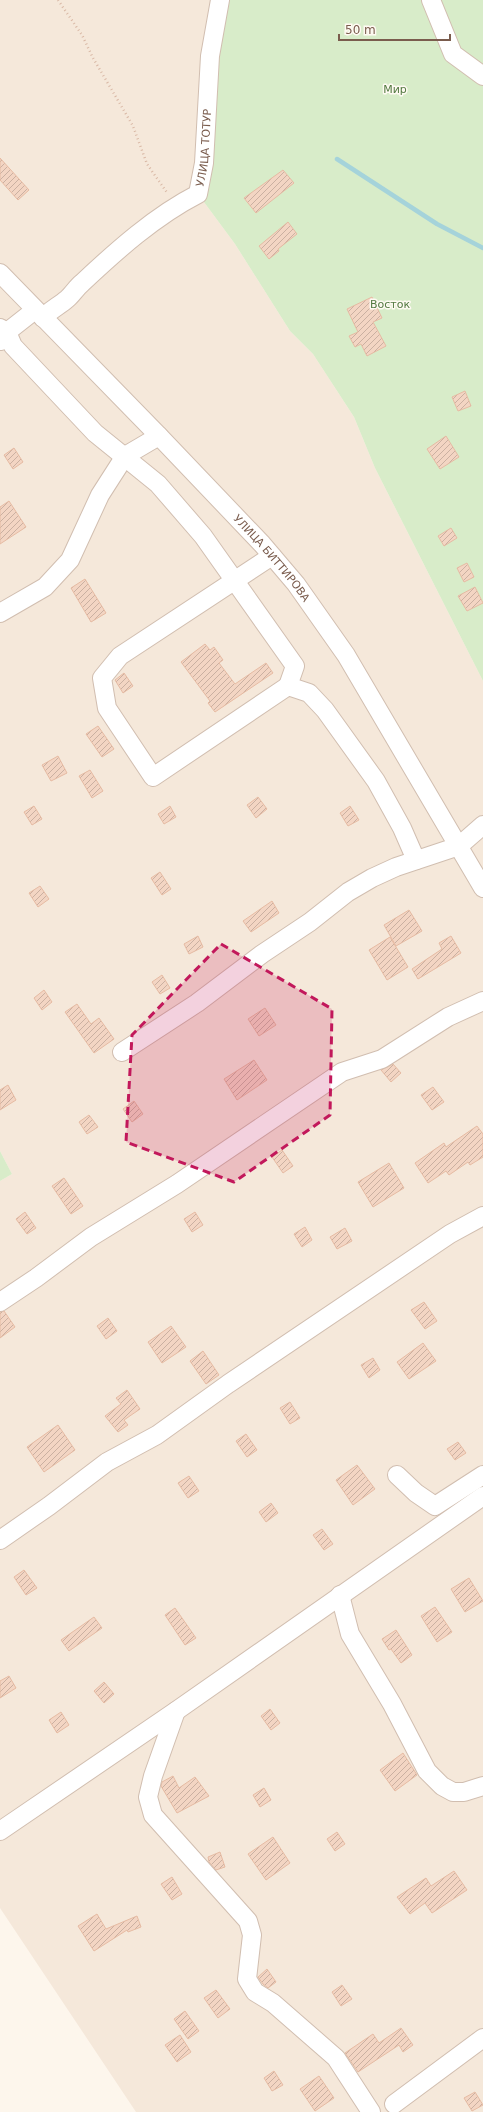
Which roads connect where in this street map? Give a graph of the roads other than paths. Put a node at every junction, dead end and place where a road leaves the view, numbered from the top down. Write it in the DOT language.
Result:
graph roads {
  1 [pos="220,0"];
  2 [pos="431,0"];
  3 [pos="483,76"];
  4 [pos="0,273"];
  5 [pos="39,314"];
  6 [pos="2,335"];
  7 [pos="159,436"];
  8 [pos="125,456"];
  9 [pos="272,556"];
  10 [pos="234,580"];
  11 [pos="0,613"];
  12 [pos="288,686"];
  13 [pos="483,825"];
  14 [pos="459,846"];
  15 [pos="416,860"];
  16 [pos="483,888"];
  17 [pos="483,1001"];
  18 [pos="122,1052"];
  19 [pos="483,1216"];
  20 [pos="0,1302"];
  21 [pos="397,1475"];
  22 [pos="483,1475"];
  23 [pos="483,1496"];
  24 [pos="0,1540"];
  25 [pos="340,1595"];
  26 [pos="176,1711"];
  27 [pos="483,1786"];
  28 [pos="0,1831"];
  29 [pos="483,2038"];
  30 [pos="394,2104"];
  31 [pos="371,2112"];
  1 -- 5 [label="street, УЛИЦА ТОТУР"];
  2 -- 3 [label="street"];
  4 -- 5 [label="street, УЛИЦА БИТТИРОВА"];
  5 -- 6 [label="street, УЛИЦА ТОТУР"];
  5 -- 7 [label="street, УЛИЦА БИТТИРОВА"];
  6 -- 8 [label="street"];
  7 -- 8 [label="street"];
  7 -- 9 [label="street, УЛИЦА БИТТИРОВА"];
  8 -- 10 [label="street"];
  8 -- 11 [label="street"];
  9 -- 10 [label="street"];
  9 -- 14 [label="street, УЛИЦА БИТТИРОВА"];
  10 -- 12 [label="street"];
  10 -- 12 [label="street"];
  12 -- 15 [label="street"];
  13 -- 14 [label="street"];
  14 -- 15 [label="street"];
  14 -- 16 [label="street, УЛИЦА БИТТИРОВА"];
  15 -- 18 [label="street"];
  17 -- 20 [label="street"];
  19 -- 24 [label="street"];
  21 -- 22 [label="street"];
  23 -- 25 [label="street"];
  25 -- 26 [label="street"];
  25 -- 27 [label="street"];
  26 -- 28 [label="street"];
  26 -- 31 [label="street"];
  29 -- 30 [label="street"];
}
